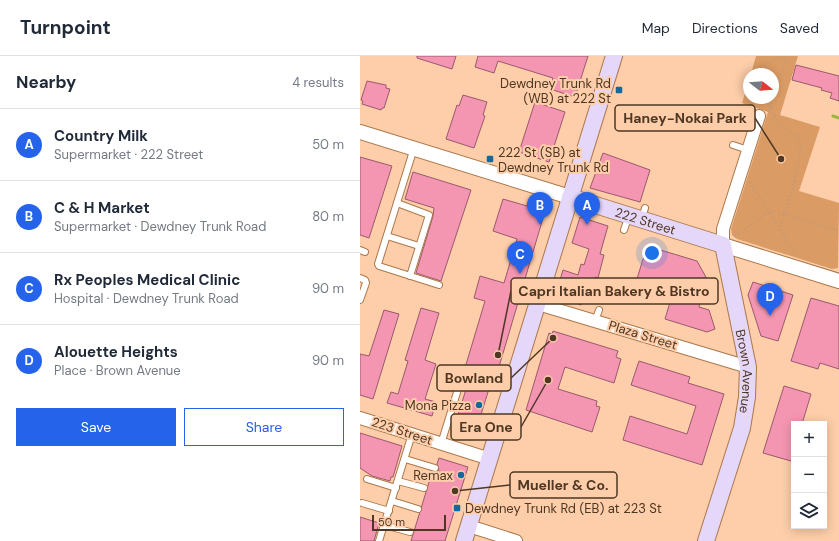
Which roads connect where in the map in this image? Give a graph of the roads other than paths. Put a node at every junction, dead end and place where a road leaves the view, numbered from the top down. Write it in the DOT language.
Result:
graph roads {
  1 [pos="614,56"];
  2 [pos="759,116"];
  3 [pos="360,132"];
  4 [pos="733,145"];
  5 [pos="414,148"];
  6 [pos="748,150"];
  7 [pos="570,197"];
  8 [pos="397,204"];
  9 [pos="387,236"];
  10 [pos="723,245"];
  11 [pos="419,246"];
  12 [pos="410,276"];
  13 [pos="360,278"];
  14 [pos="839,281"];
  15 [pos="439,285"];
  16 [pos="360,300"];
  17 [pos="538,304"];
  18 [pos="748,367"];
  19 [pos="463,373"];
  20 [pos="360,418"];
  21 [pos="412,434"];
  22 [pos="441,444"];
  23 [pos="405,459"];
  24 [pos="490,459"];
  25 [pos="435,468"];
  26 [pos="367,479"];
  27 [pos="398,481"];
  28 [pos="396,488"];
  29 [pos="424,488"];
  30 [pos="392,500"];
  31 [pos="362,503"];
  32 [pos="418,508"];
  33 [pos="389,511"];
  34 [pos="384,525"];
  35 [pos="410,532"];
  36 [pos="466,534"];
  37 [pos="379,541"];
  38 [pos="516,541"];
  39 [pos="706,541"];
  1 -- 7 [label="main road"];
  2 -- 6 [label="street"];
  3 -- 5 [label="street, 222 Street"];
  4 -- 6 [label="lane"];
  5 -- 7 [label="street, 222 Street"];
  5 -- 8 [label="lane"];
  6 -- 10 [label="street"];
  7 -- 10 [label="main road, 222 Street"];
  7 -- 17 [label="main road"];
  8 -- 9 [label="lane"];
  8 -- 11 [label="lane"];
  9 -- 11 [label="lane"];
  9 -- 12 [label="lane"];
  10 -- 14 [label="street, 222 Street"];
  10 -- 18 [label="main road, Brown Avenue"];
  11 -- 12 [label="lane"];
  12 -- 15 [label="lane"];
  13 -- 16 [label="lane"];
  17 -- 18 [label="street, Plaza Street"];
  17 -- 24 [label="main road"];
  18 -- 39 [label="main road, Brown Avenue"];
  19 -- 22 [label="lane"];
  20 -- 21 [label="street, 223 Street"];
  21 -- 22 [label="street, 223 Street"];
  21 -- 23 [label="lane"];
  22 -- 24 [label="street, 223 Street"];
  23 -- 25 [label="lane"];
  23 -- 27 [label="lane"];
  24 -- 36 [label="main road"];
  26 -- 28 [label="lane"];
  27 -- 28 [label="lane"];
  27 -- 29 [label="lane"];
  28 -- 30 [label="lane"];
  30 -- 32 [label="lane"];
  30 -- 33 [label="lane"];
  31 -- 33 [label="lane"];
  33 -- 34 [label="lane"];
  34 -- 35 [label="lane"];
  34 -- 37 [label="lane"];
  36 -- 38 [label="street"];
}
